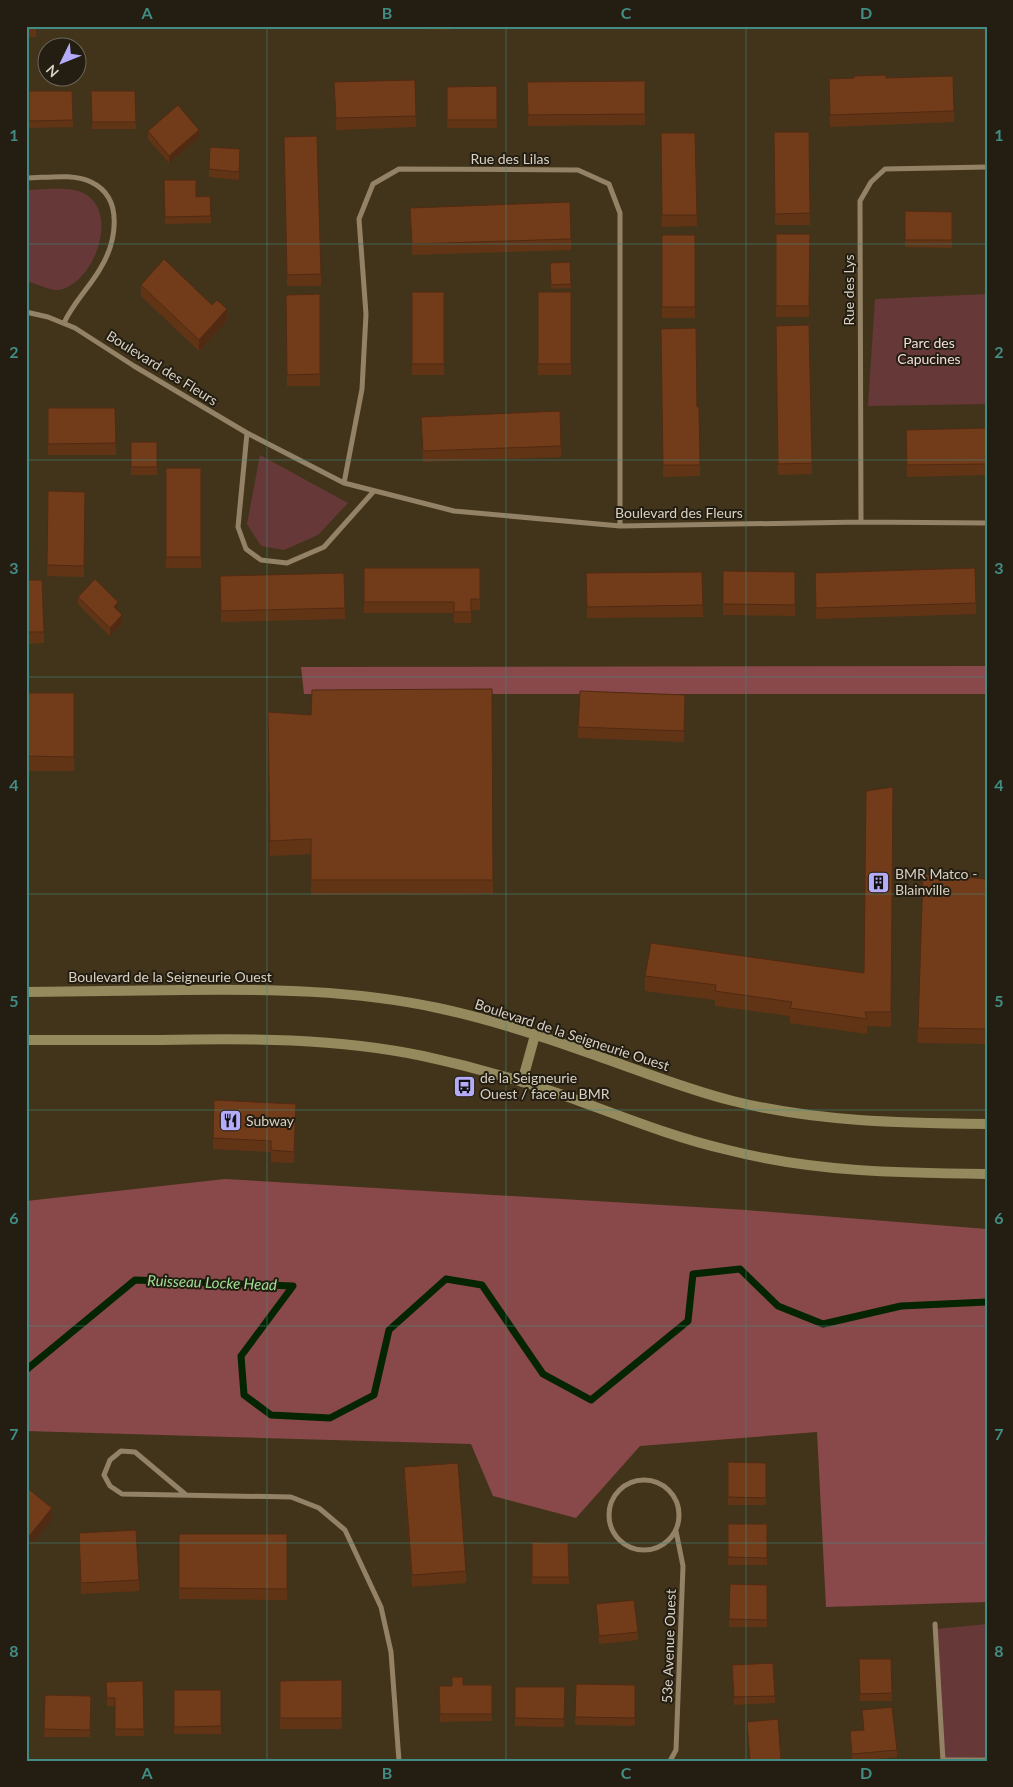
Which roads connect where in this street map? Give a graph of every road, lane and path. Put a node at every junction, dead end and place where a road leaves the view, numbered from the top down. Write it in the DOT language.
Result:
graph roads {
  1 [pos="987,167"];
  2 [pos="26,178"];
  3 [pos="26,312"];
  4 [pos="64,323"];
  5 [pos="247,433"];
  6 [pos="344,483"];
  7 [pos="374,491"];
  8 [pos="861,522"];
  9 [pos="987,523"];
  10 [pos="620,526"];
  11 [pos="26,992"];
  12 [pos="535,1034"];
  13 [pos="26,1040"];
  14 [pos="522,1082"];
  15 [pos="987,1124"];
  16 [pos="987,1174"];
  17 [pos="184,1494"];
  18 [pos="676,1531"];
  19 [pos="935,1624"];
  20 [pos="943,1760"];
  21 [pos="987,1760"];
  22 [pos="399,1761"];
  23 [pos="670,1761"];
  1 -- 8 [label="street, Rue des Lys"];
  2 -- 4 [label="street"];
  3 -- 4 [label="street, Boulevard des Fleurs"];
  4 -- 5 [label="street, Boulevard des Fleurs"];
  5 -- 6 [label="street, Boulevard des Fleurs"];
  5 -- 7 [label="street"];
  6 -- 7 [label="street, Boulevard des Fleurs"];
  6 -- 10 [label="street, Rue des Lilas"];
  7 -- 10 [label="street, Boulevard des Fleurs"];
  8 -- 9 [label="street, Boulevard des Fleurs"];
  8 -- 10 [label="street, Boulevard des Fleurs"];
  11 -- 12 [label="main road, Boulevard de la Seigneurie Ouest"];
  12 -- 14 [label="main road"];
  12 -- 15 [label="main road, Boulevard de la Seigneurie Ouest"];
  13 -- 14 [label="main road"];
  14 -- 16 [label="main road"];
  17 -- 17 [label="street"];
  17 -- 22 [label="street"];
  18 -- 18 [label="street, 53e Avenue Ouest"];
  18 -- 23 [label="street, 53e Avenue Ouest"];
  19 -- 20 [label="street"];
  20 -- 21 [label="street"];
}
